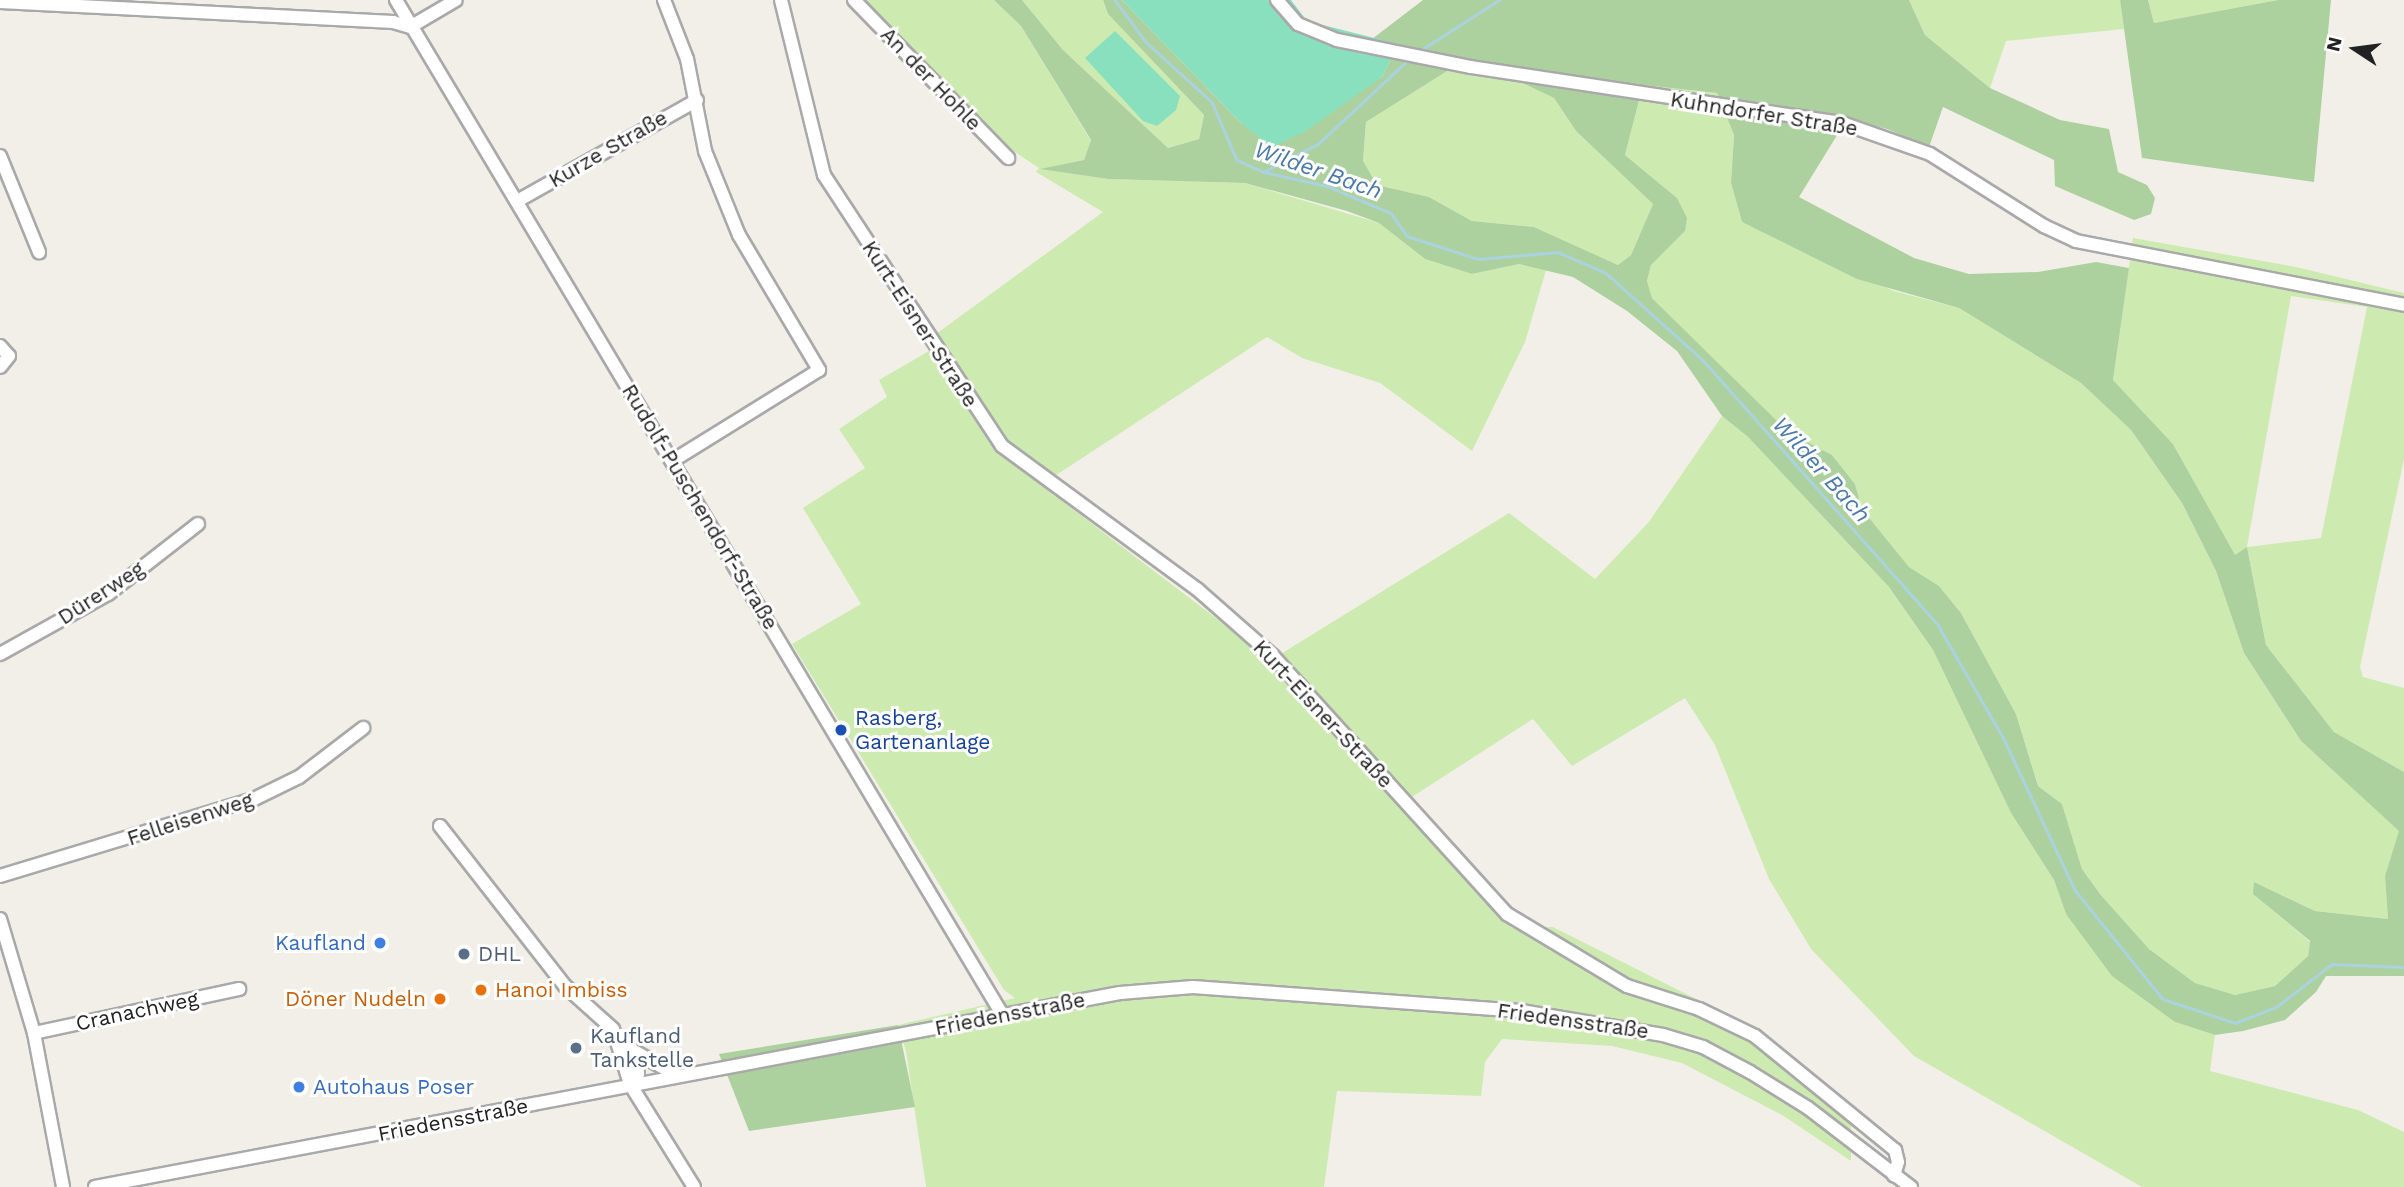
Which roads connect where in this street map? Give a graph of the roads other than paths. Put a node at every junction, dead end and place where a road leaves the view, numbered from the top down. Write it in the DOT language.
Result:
graph roads {
  1 [pos="396,0"];
  2 [pos="456,0"];
  3 [pos="664,0"];
  4 [pos="781,0"];
  5 [pos="854,0"];
  6 [pos="1277,0"];
  7 [pos="0,2"];
  8 [pos="410,27"];
  9 [pos="697,100"];
  10 [pos="0,156"];
  11 [pos="1008,158"];
  12 [pos="519,200"];
  13 [pos="39,252"];
  14 [pos="2404,305"];
  15 [pos="4,351"];
  16 [pos="0,367"];
  17 [pos="672,461"];
  18 [pos="198,524"];
  19 [pos="0,654"];
  20 [pos="363,728"];
  21 [pos="440,826"];
  22 [pos="0,876"];
  23 [pos="0,919"];
  24 [pos="239,989"];
  25 [pos="1003,1016"];
  26 [pos="34,1033"];
  27 [pos="620,1039"];
  28 [pos="634,1051"];
  29 [pos="676,1075"];
  30 [pos="630,1084"];
  31 [pos="1894,1175"];
  32 [pos="63,1187"];
  33 [pos="95,1187"];
  34 [pos="694,1187"];
  35 [pos="1911,1187"];
  1 -- 8 [label="street, Rudolf-Puschendorf-Straße"];
  2 -- 8 [label="street"];
  3 -- 9 [label="street"];
  4 -- 31 [label="street, Kurt-Eisner-Straße"];
  5 -- 11 [label="street, An der Hohle"];
  6 -- 14 [label="street, Kuhndorfer Straße"];
  7 -- 8 [label="street"];
  8 -- 12 [label="street, Rudolf-Puschendorf-Straße"];
  9 -- 12 [label="street, Kurze Straße"];
  9 -- 17 [label="street"];
  10 -- 13 [label="street"];
  12 -- 17 [label="street, Rudolf-Puschendorf-Straße"];
  15 -- 16 [label="street"];
  17 -- 25 [label="street, Rudolf-Puschendorf-Straße"];
  18 -- 19 [label="street, Dürerweg"];
  20 -- 22 [label="street, Felleisenweg"];
  21 -- 27 [label="street"];
  23 -- 26 [label="street"];
  24 -- 26 [label="street, Cranachweg"];
  25 -- 29 [label="street, Friedensstraße"];
  25 -- 31 [label="street, Friedensstraße"];
  26 -- 32 [label="street"];
  27 -- 28 [label="street"];
  27 -- 30 [label="street"];
  28 -- 29 [label="street"];
  28 -- 30 [label="street"];
  29 -- 30 [label="street, Friedensstraße"];
  30 -- 33 [label="street, Friedensstraße"];
  30 -- 34 [label="street"];
  31 -- 35 [label="street, Friedensstraße"];
}
